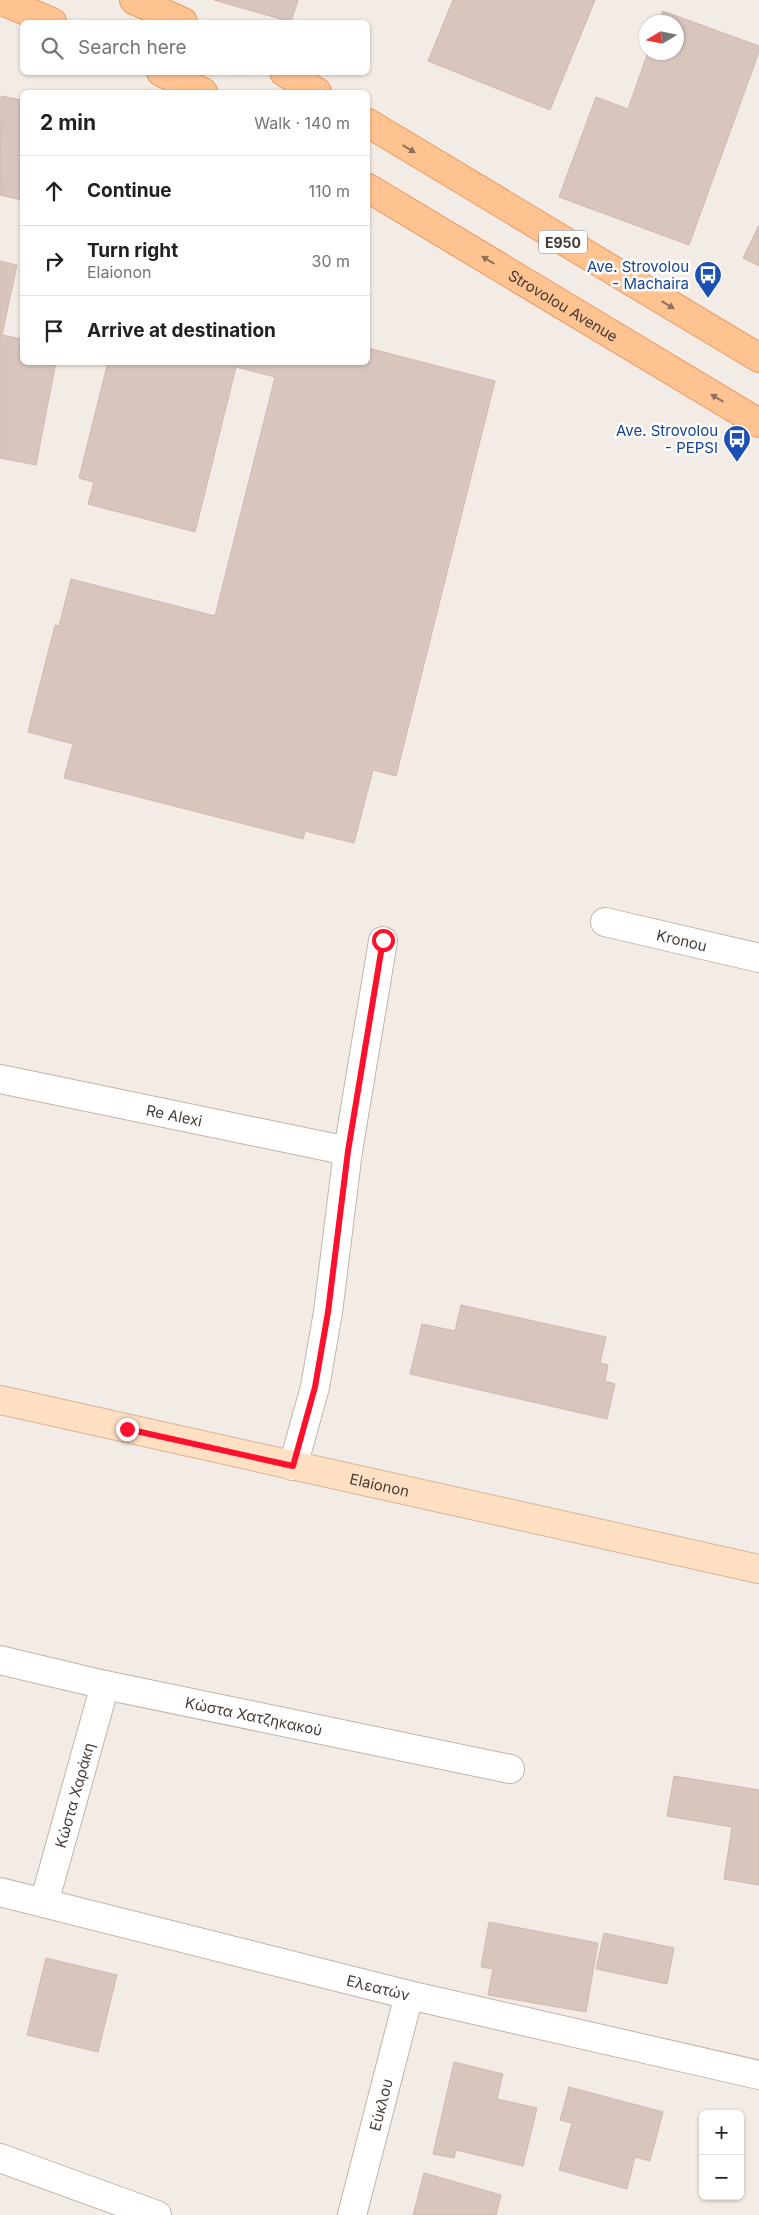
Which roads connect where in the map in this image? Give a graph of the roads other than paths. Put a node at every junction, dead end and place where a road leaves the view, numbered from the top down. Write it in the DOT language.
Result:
graph roads {
  1 [pos="0,0"];
  2 [pos="136,0"];
  3 [pos="47,20"];
  4 [pos="178,20"];
  5 [pos="167,75"];
  6 [pos="289,75"];
  7 [pos="199,90"];
  8 [pos="313,90"];
  9 [pos="370,124"];
  10 [pos="370,189"];
  11 [pos="759,358"];
  12 [pos="759,423"];
  13 [pos="605,922"];
  14 [pos="383,940"];
  15 [pos="759,958"];
  16 [pos="0,1079"];
  17 [pos="348,1151"];
  18 [pos="0,1400"];
  19 [pos="293,1466"];
  20 [pos="759,1569"];
  21 [pos="0,1660"];
  22 [pos="105,1685"];
  23 [pos="510,1769"];
  24 [pos="0,1892"];
  25 [pos="44,1903"];
  26 [pos="409,1995"];
  27 [pos="759,2075"];
  28 [pos="0,2158"];
  29 [pos="157,2215"];
  30 [pos="352,2215"];
  1 -- 3 [label="main road"];
  2 -- 4 [label="main road"];
  5 -- 7 [label="main road"];
  6 -- 8 [label="main road"];
  9 -- 11 [label="main road, E950, one-way"];
  12 -- 10 [label="main road, Strovolou Avenue, one-way"];
  13 -- 15 [label="street, Kronou"];
  14 -- 17 [label="street"];
  16 -- 17 [label="street, Re Alexi"];
  17 -- 19 [label="street"];
  18 -- 19 [label="main road, Elaionon"];
  19 -- 20 [label="main road, Elaionon"];
  21 -- 22 [label="street, Κώστα Χατζηκακού"];
  22 -- 23 [label="street, Κώστα Χατζηκακού"];
  22 -- 25 [label="street, Κώστα Χαράκη"];
  24 -- 25 [label="street, Ελεατών"];
  25 -- 26 [label="street, Ελεατών"];
  26 -- 27 [label="street, Ελεατών"];
  26 -- 30 [label="street, Εύκλου"];
  28 -- 29 [label="street"];
}
